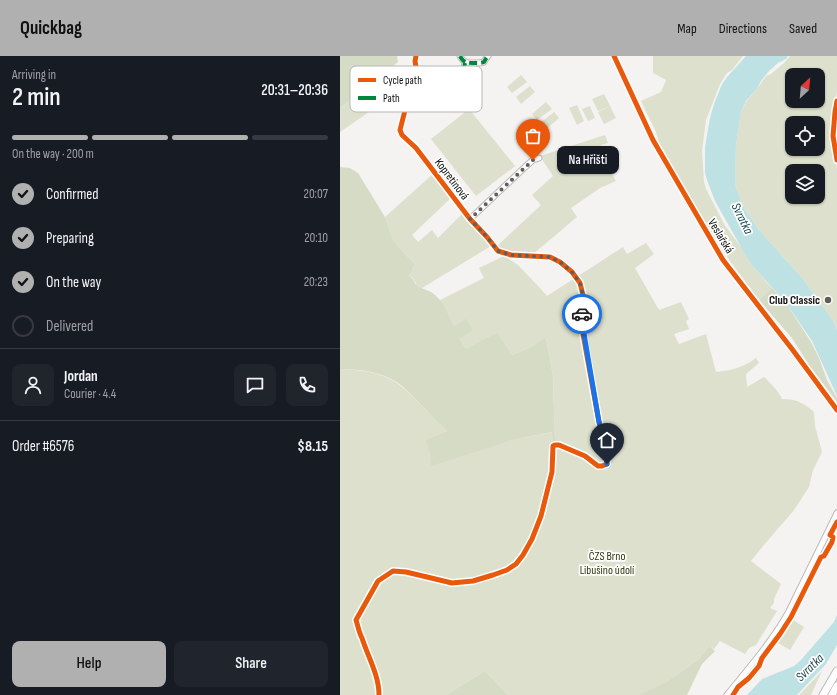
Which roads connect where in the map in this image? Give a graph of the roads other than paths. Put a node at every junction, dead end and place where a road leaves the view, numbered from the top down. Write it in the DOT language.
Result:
graph roads {
  1 [pos="416,56"];
  2 [pos="460,56"];
  3 [pos="614,56"];
  4 [pos="487,57"];
  5 [pos="465,63"];
  6 [pos="416,66"];
  7 [pos="464,66"];
  8 [pos="405,112"];
  9 [pos="539,158"];
  10 [pos="470,219"];
  11 [pos="837,410"];
  12 [pos="607,464"];
  13 [pos="837,513"];
  14 [pos="837,671"];
  15 [pos="837,686"];
  16 [pos="727,695"];
  17 [pos="823,695"];
  18 [pos="832,695"];
  1 -- 6 [label="street, Kopretinová"];
  2 -- 5 [label="street"];
  3 -- 11 [label="street, Veslařská"];
  4 -- 5 [label="street"];
  5 -- 7 [label="street"];
  8 -- 10 [label="street, Kopretinová"];
  9 -- 10 [label="street"];
  10 -- 12 [label="street, Kopretinová"];
  13 -- 16 [label="street"];
  14 -- 17 [label="highway"];
  15 -- 18 [label="highway"];
}
